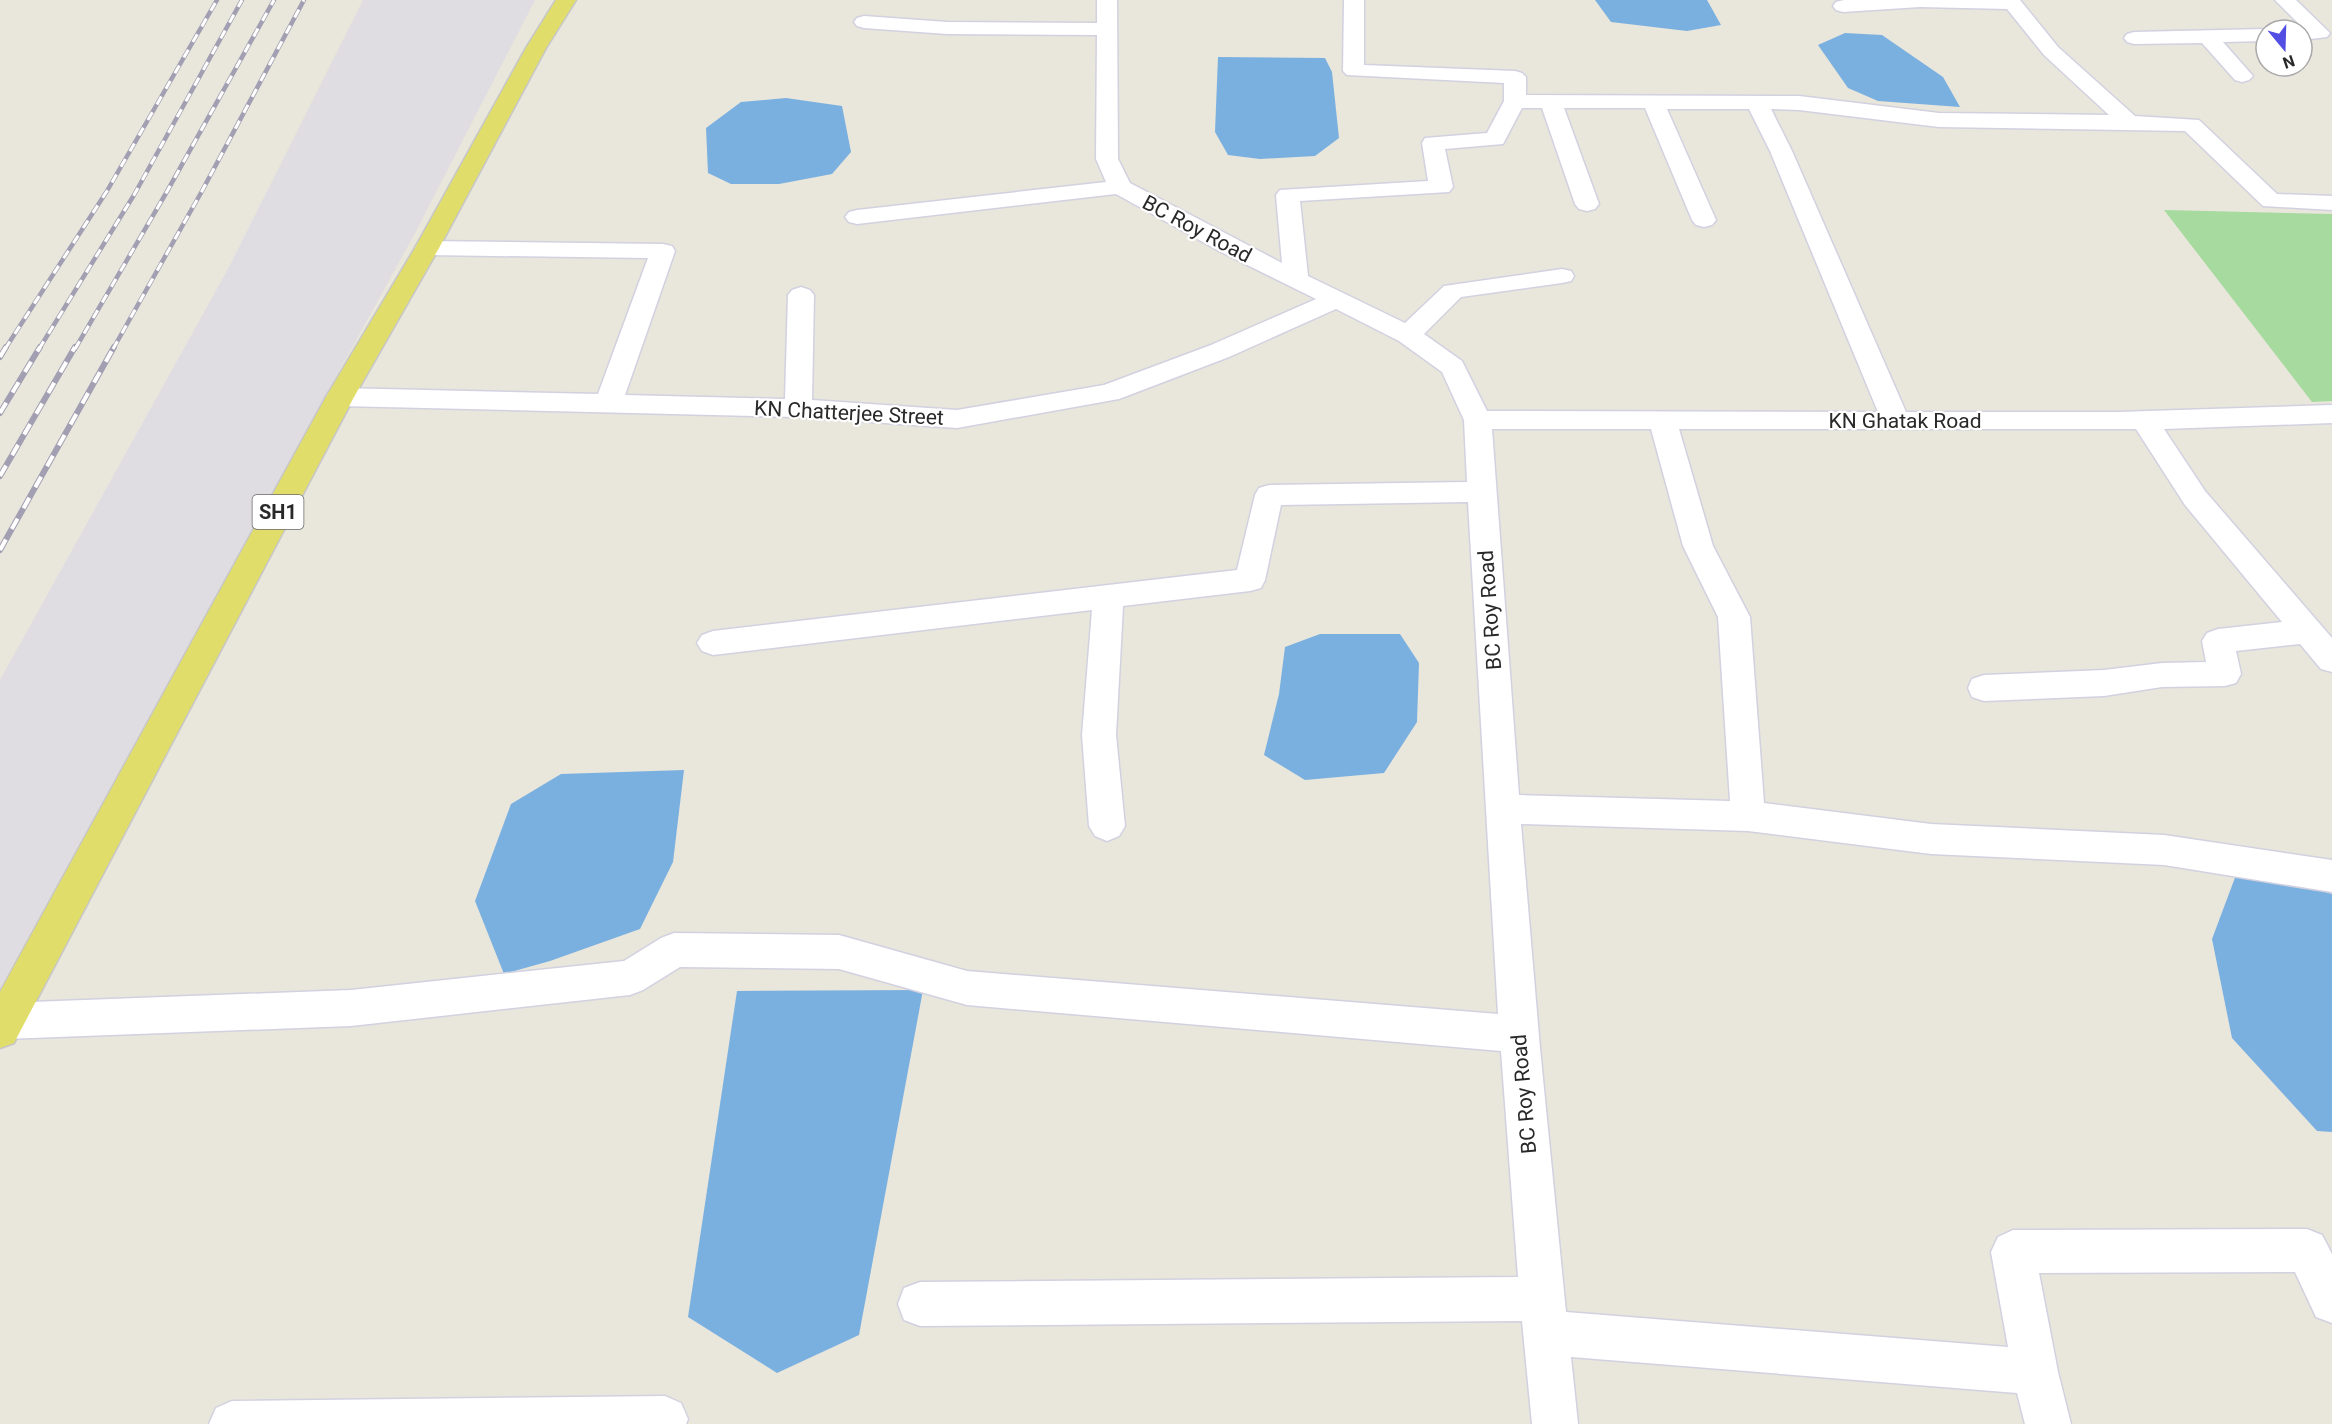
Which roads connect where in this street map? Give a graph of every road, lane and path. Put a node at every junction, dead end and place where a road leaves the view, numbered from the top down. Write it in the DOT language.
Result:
graph roads {
  1 [pos="566,0"];
  2 [pos="1354,0"];
  3 [pos="2285,0"];
  4 [pos="2011,2"];
  5 [pos="1843,6"];
  6 [pos="1107,15"];
  7 [pos="2304,18"];
  8 [pos="864,22"];
  9 [pos="2254,35"];
  10 [pos="2207,36"];
  11 [pos="2134,38"];
  12 [pos="2241,76"];
  13 [pos="1515,101"];
  14 [pos="1551,102"];
  15 [pos="1654,103"];
  16 [pos="1757,103"];
  17 [pos="2129,122"];
  18 [pos="1120,187"];
  19 [pos="1587,204"];
  20 [pos="2332,204"];
  21 [pos="858,218"];
  22 [pos="1704,220"];
  23 [pos="427,248"];
  24 [pos="1562,276"];
  25 [pos="1296,281"];
  26 [pos="801,296"];
  27 [pos="1336,300"];
  28 [pos="1408,335"];
  29 [pos="340,397"];
  30 [pos="608,404"];
  31 [pos="798,408"];
  32 [pos="2332,414"];
  33 [pos="1478,420"];
  34 [pos="1662,420"];
  35 [pos="2144,420"];
  36 [pos="1896,421"];
  37 [pos="1482,492"];
  38 [pos="1108,596"];
  39 [pos="2307,631"];
  40 [pos="713,643"];
  41 [pos="2332,660"];
  42 [pos="1984,688"];
  43 [pos="1503,809"];
  44 [pos="1748,816"];
  45 [pos="1107,826"];
  46 [pos="2332,876"];
  47 [pos="2,1025"];
  48 [pos="1519,1034"];
  49 [pos="2332,1301"];
  50 [pos="920,1304"];
  51 [pos="1543,1316"];
  52 [pos="2035,1372"];
  53 [pos="665,1419"];
  54 [pos="232,1424"];
  55 [pos="1555,1424"];
  56 [pos="2048,1424"];
  1 -- 23 [label="main road, SH1"];
  2 -- 13 [label="street"];
  3 -- 7 [label="street"];
  4 -- 5 [label="street"];
  4 -- 17 [label="street"];
  6 -- 8 [label="street"];
  6 -- 18 [label="street, BC Roy Road"];
  9 -- 10 [label="street"];
  10 -- 11 [label="street"];
  10 -- 12 [label="street"];
  13 -- 14 [label="street"];
  13 -- 25 [label="street"];
  14 -- 15 [label="street"];
  14 -- 19 [label="street"];
  15 -- 16 [label="street"];
  15 -- 22 [label="street"];
  16 -- 17 [label="street"];
  16 -- 36 [label="street"];
  17 -- 20 [label="street"];
  18 -- 21 [label="street"];
  18 -- 25 [label="street, BC Roy Road"];
  23 -- 29 [label="main road, SH1"];
  23 -- 30 [label="street"];
  24 -- 28 [label="street"];
  25 -- 27 [label="street, BC Roy Road"];
  26 -- 31 [label="street"];
  27 -- 28 [label="street, BC Roy Road"];
  27 -- 31 [label="street, KN Chatterjee Street"];
  28 -- 33 [label="street, BC Roy Road"];
  29 -- 30 [label="street, KN Chatterjee Street"];
  29 -- 47 [label="main road, SH1"];
  30 -- 31 [label="street, KN Chatterjee Street"];
  32 -- 35 [label="street, KN Ghatak Road"];
  33 -- 34 [label="street, KN Ghatak Road"];
  33 -- 37 [label="street, BC Roy Road"];
  34 -- 36 [label="street, KN Ghatak Road"];
  34 -- 44 [label="street"];
  35 -- 36 [label="street, KN Ghatak Road"];
  35 -- 39 [label="street"];
  37 -- 38 [label="street"];
  37 -- 43 [label="street, BC Roy Road"];
  38 -- 40 [label="street"];
  38 -- 45 [label="street"];
  39 -- 41 [label="street"];
  39 -- 42 [label="street"];
  43 -- 44 [label="street"];
  43 -- 48 [label="street, BC Roy Road"];
  44 -- 46 [label="street"];
  47 -- 48 [label="street"];
  48 -- 51 [label="street, BC Roy Road"];
  49 -- 52 [label="street"];
  50 -- 51 [label="street"];
  51 -- 52 [label="street"];
  51 -- 55 [label="street, BC Roy Road"];
  52 -- 56 [label="street"];
  53 -- 54 [label="street"];
}
